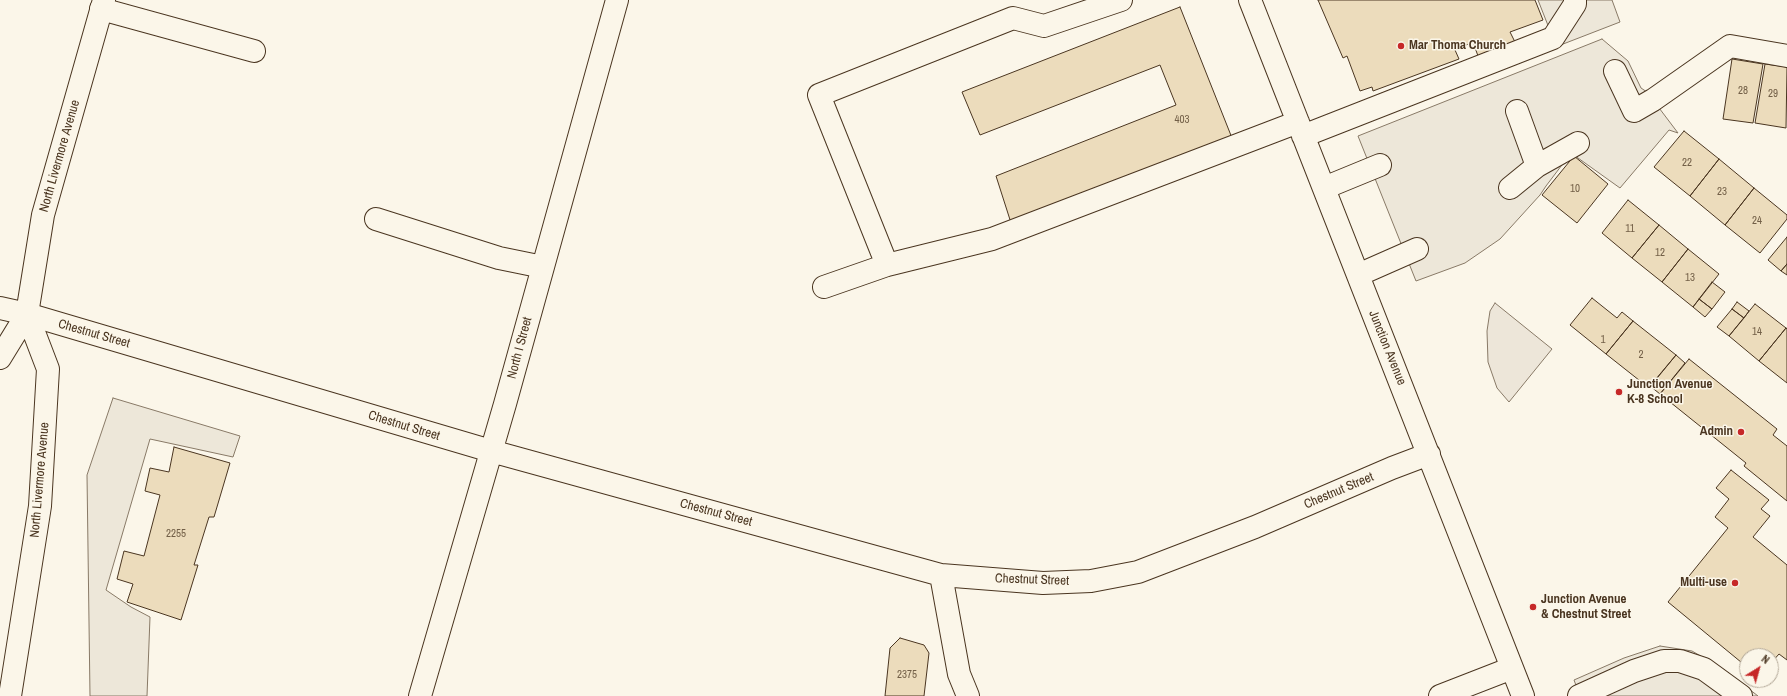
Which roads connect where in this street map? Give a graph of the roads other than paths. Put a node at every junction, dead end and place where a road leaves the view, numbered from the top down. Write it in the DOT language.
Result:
graph roads {
  1 [pos="617,0"];
  2 [pos="1121,0"];
  3 [pos="1250,0"];
  4 [pos="1576,0"];
  5 [pos="103,4"];
  6 [pos="254,51"];
  7 [pos="1787,56"];
  8 [pos="1615,72"];
  9 [pos="1517,111"];
  10 [pos="1301,129"];
  11 [pos="1578,143"];
  12 [pos="1380,165"];
  13 [pos="1537,166"];
  14 [pos="1324,188"];
  15 [pos="1510,188"];
  16 [pos="376,219"];
  17 [pos="1417,249"];
  18 [pos="887,265"];
  19 [pos="543,267"];
  20 [pos="1358,276"];
  21 [pos="824,287"];
  22 [pos="0,308"];
  23 [pos="27,314"];
  24 [pos="0,358"];
  25 [pos="491,452"];
  26 [pos="1428,454"];
  27 [pos="941,575"];
  28 [pos="1512,668"];
  29 [pos="1587,694"];
  30 [pos="10,696"];
  31 [pos="420,696"];
  32 [pos="968,696"];
  33 [pos="1440,696"];
  34 [pos="1523,696"];
  35 [pos="1741,696"];
  1 -- 19 [label="street, North I Street"];
  2 -- 18 [label="street"];
  3 -- 10 [label="street, Junction Avenue"];
  4 -- 10 [label="street"];
  5 -- 6 [label="street"];
  5 -- 23 [label="street, North Livermore Avenue"];
  7 -- 8 [label="street"];
  9 -- 13 [label="street"];
  10 -- 14 [label="street, Junction Avenue"];
  10 -- 18 [label="street"];
  11 -- 13 [label="street"];
  12 -- 14 [label="street"];
  13 -- 15 [label="street"];
  14 -- 20 [label="street, Junction Avenue"];
  16 -- 19 [label="street"];
  17 -- 20 [label="street"];
  18 -- 21 [label="street"];
  19 -- 25 [label="street, North I Street"];
  20 -- 26 [label="street, Junction Avenue"];
  22 -- 23 [label="street, Chestnut Street"];
  23 -- 24 [label="street, North Livermore Avenue"];
  23 -- 25 [label="street, Chestnut Street"];
  23 -- 30 [label="street, North Livermore Avenue"];
  25 -- 27 [label="street, Chestnut Street"];
  25 -- 31 [label="street, North I Street"];
  26 -- 27 [label="street, Chestnut Street"];
  26 -- 28 [label="street, Junction Avenue"];
  27 -- 32 [label="street"];
  28 -- 33 [label="street"];
  28 -- 34 [label="street, Junction Avenue"];
  29 -- 35 [label="street"];
}
